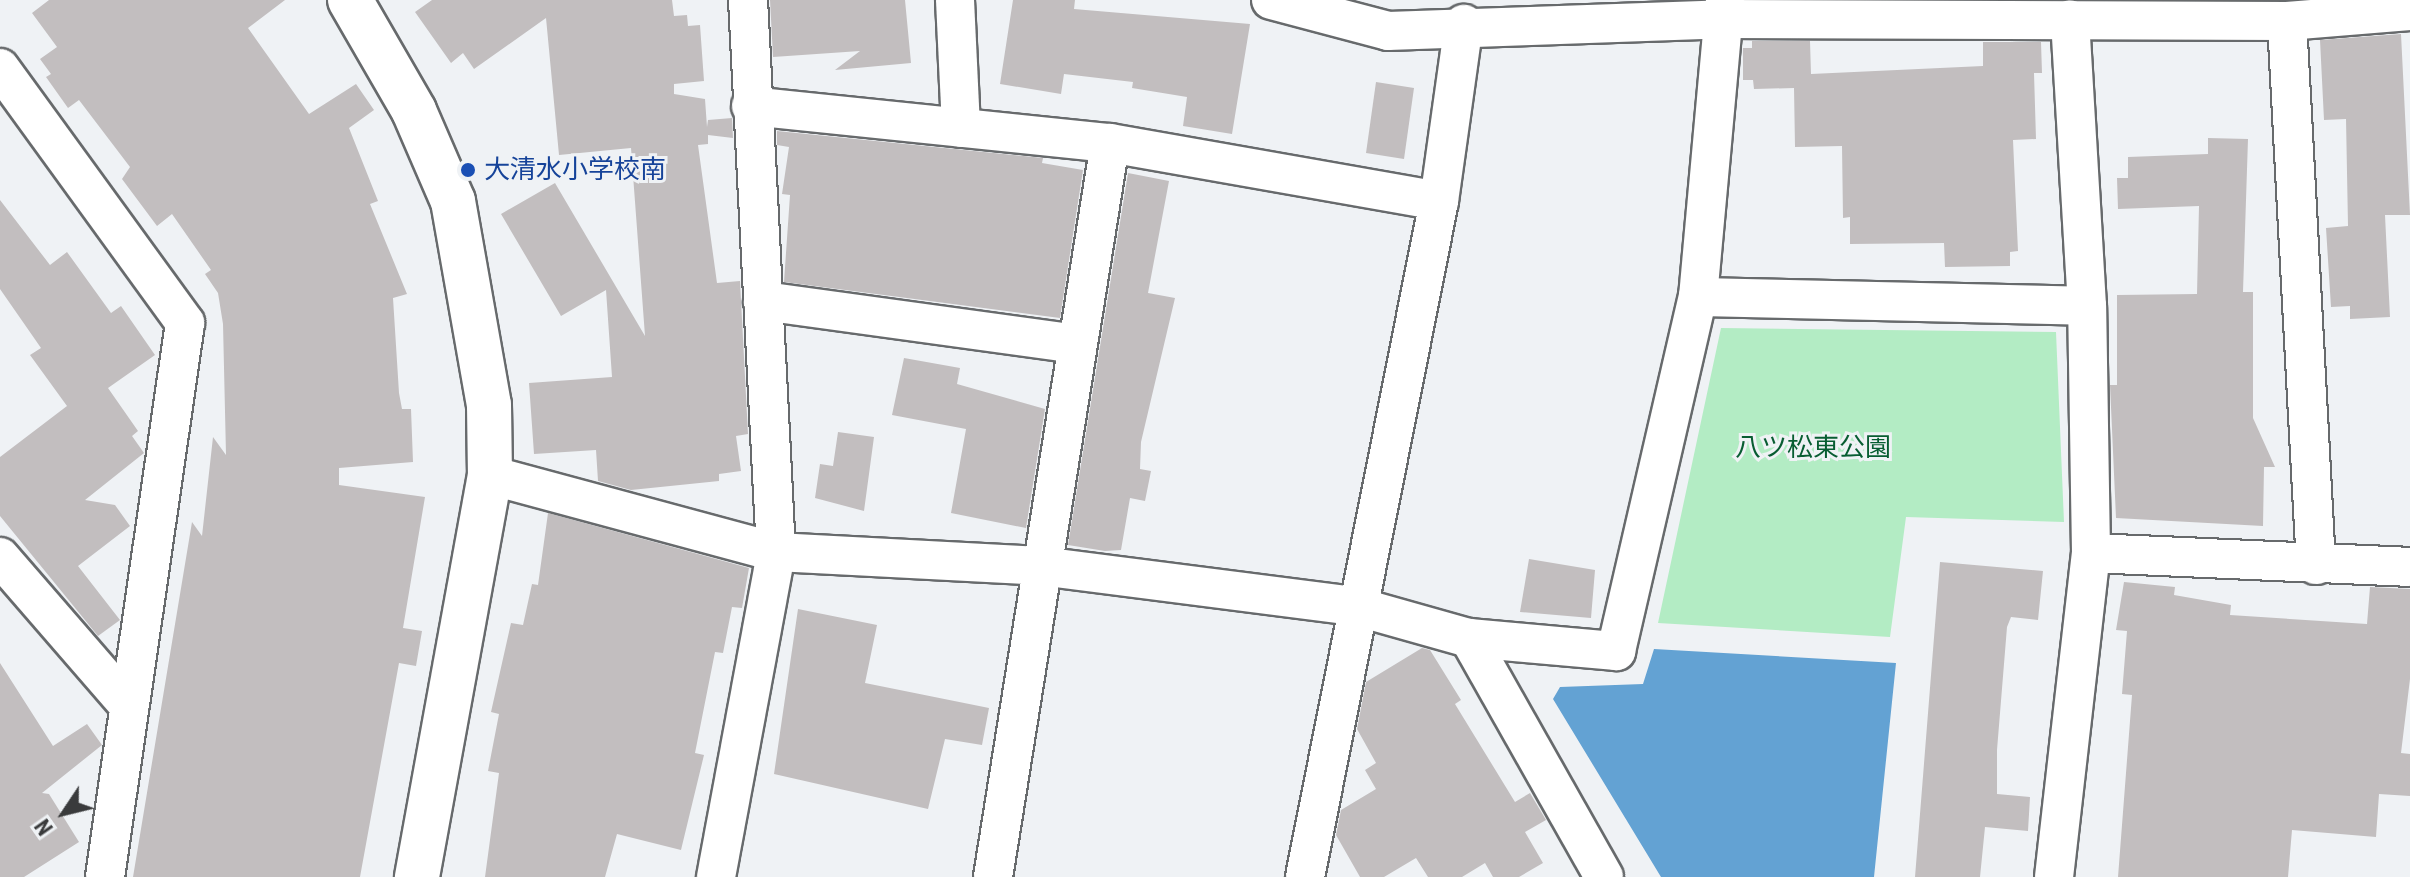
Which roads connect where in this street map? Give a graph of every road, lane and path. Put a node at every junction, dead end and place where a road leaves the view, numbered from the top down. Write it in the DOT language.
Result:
graph roads {
  1 [pos="350,0"];
  2 [pos="748,0"];
  3 [pos="955,0"];
  4 [pos="1271,0"];
  5 [pos="1724,10"];
  6 [pos="2410,11"];
  7 [pos="2070,20"];
  8 [pos="2287,21"];
  9 [pos="1464,24"];
  10 [pos="0,68"];
  11 [pos="751,106"];
  12 [pos="961,128"];
  13 [pos="1110,143"];
  14 [pos="1439,201"];
  15 [pos="1698,297"];
  16 [pos="763,301"];
  17 [pos="2087,306"];
  18 [pos="1077,344"];
  19 [pos="490,475"];
  20 [pos="776,552"];
  21 [pos="2091,553"];
  22 [pos="0,557"];
  23 [pos="2316,565"];
  24 [pos="1041,566"];
  25 [pos="2410,567"];
  26 [pos="1355,606"];
  27 [pos="1469,638"];
  28 [pos="129,706"];
  29 [pos="105,877"];
  30 [pos="417,877"];
  31 [pos="716,877"];
  32 [pos="993,877"];
  33 [pos="1305,877"];
  34 [pos="1604,877"];
  35 [pos="2054,877"];
  1 -- 19 [label="street"];
  2 -- 11 [label="street"];
  3 -- 12 [label="street"];
  4 -- 9 [label="street"];
  5 -- 7 [label="street"];
  5 -- 9 [label="street"];
  5 -- 15 [label="street"];
  6 -- 8 [label="street"];
  7 -- 8 [label="street"];
  7 -- 17 [label="street"];
  8 -- 23 [label="street"];
  9 -- 14 [label="street"];
  10 -- 28 [label="street"];
  11 -- 12 [label="street"];
  11 -- 16 [label="street"];
  12 -- 13 [label="street"];
  13 -- 14 [label="street"];
  13 -- 18 [label="street"];
  14 -- 26 [label="street"];
  15 -- 17 [label="street"];
  15 -- 27 [label="street"];
  16 -- 18 [label="street"];
  16 -- 20 [label="street"];
  17 -- 21 [label="street"];
  18 -- 24 [label="street"];
  19 -- 20 [label="street"];
  19 -- 30 [label="street"];
  20 -- 24 [label="street"];
  20 -- 31 [label="street"];
  21 -- 23 [label="street"];
  21 -- 35 [label="street"];
  22 -- 28 [label="street"];
  23 -- 25 [label="street"];
  24 -- 26 [label="street"];
  24 -- 32 [label="street"];
  26 -- 27 [label="street"];
  26 -- 33 [label="street"];
  27 -- 34 [label="street"];
  28 -- 29 [label="street"];
}
